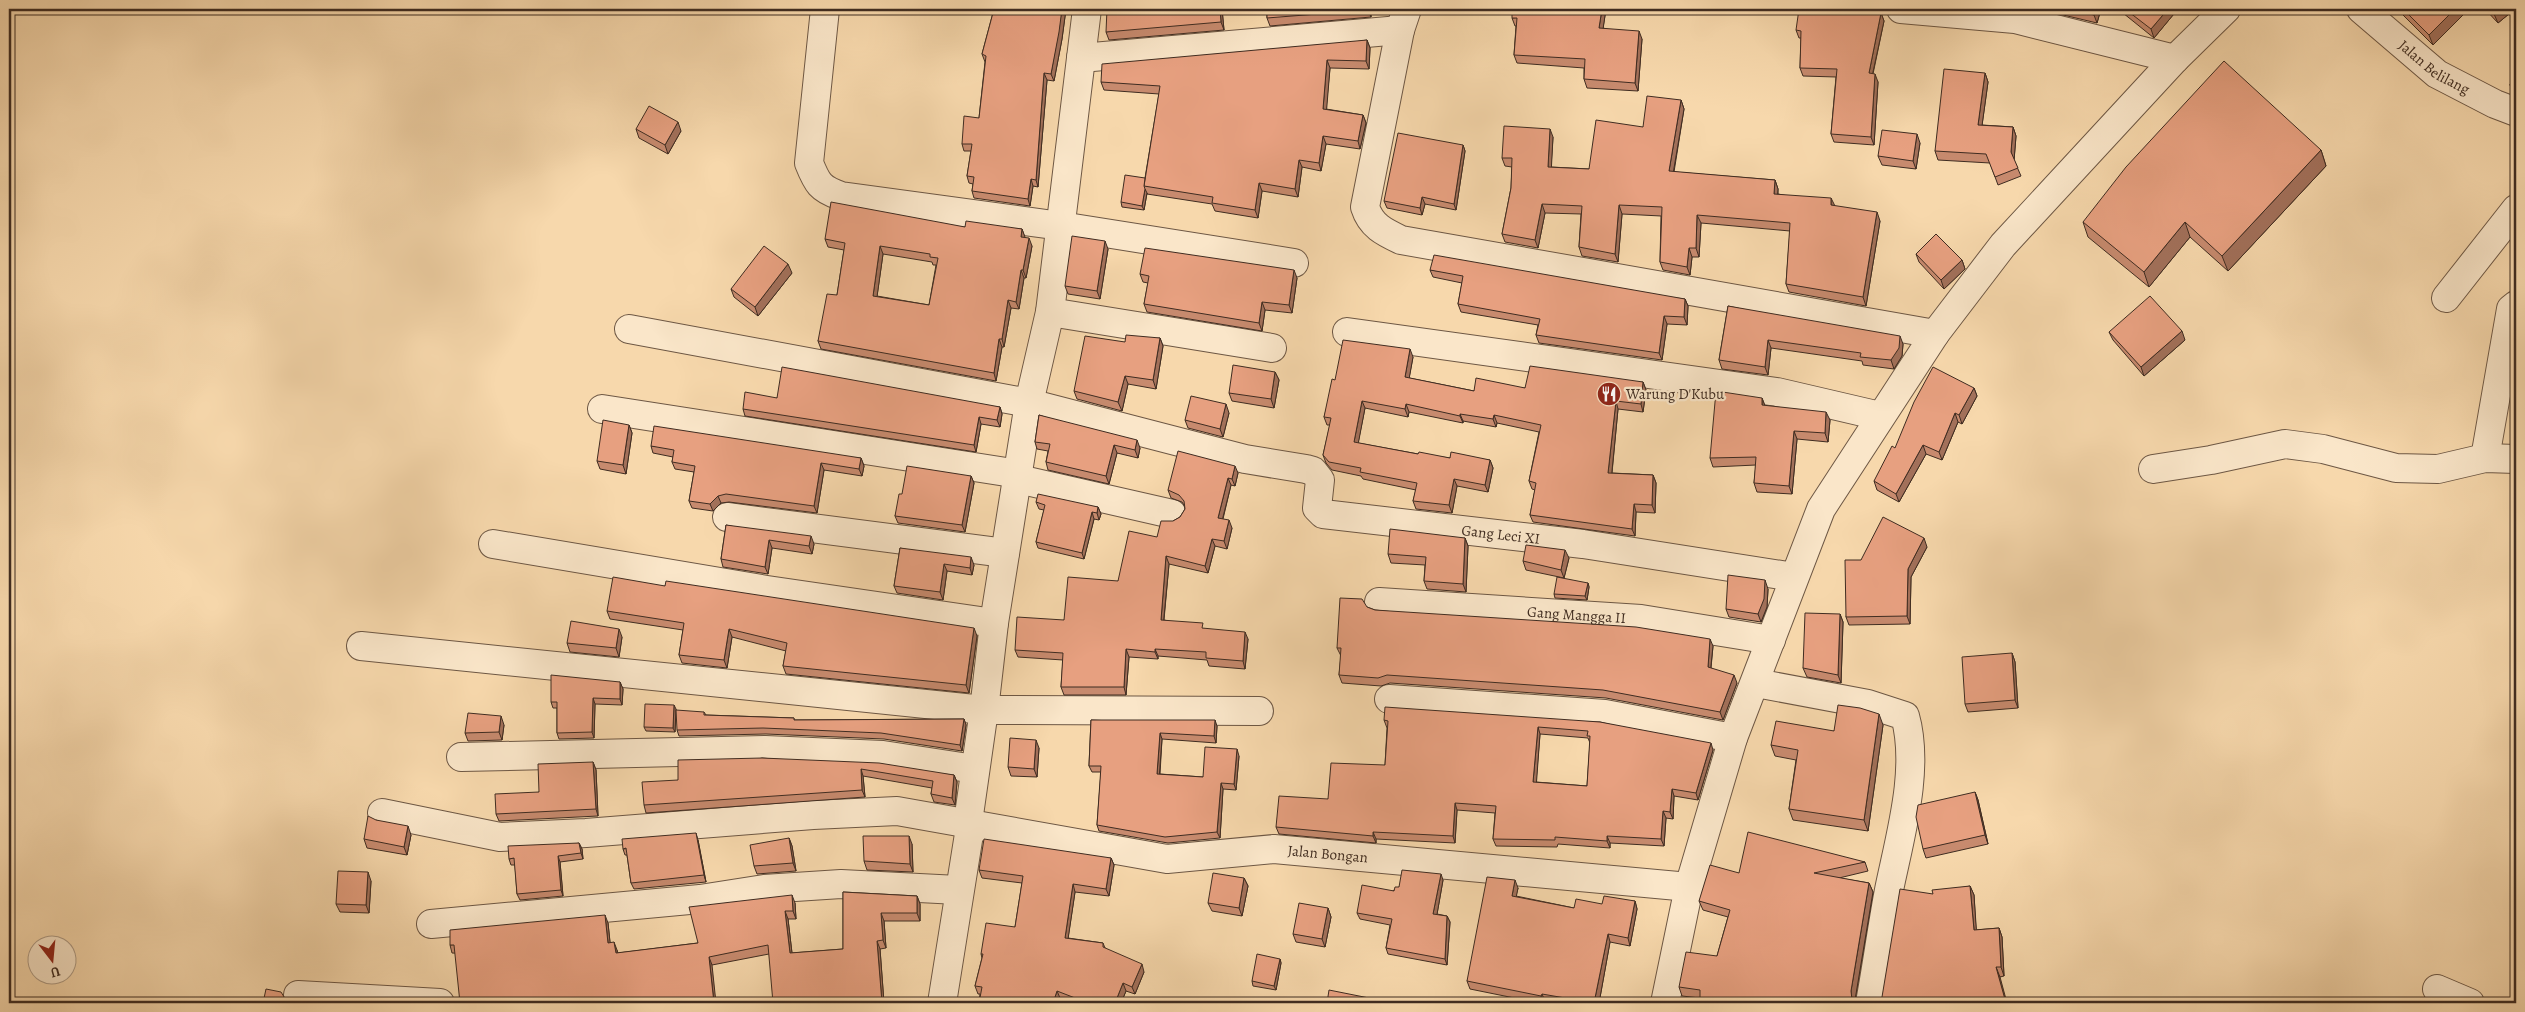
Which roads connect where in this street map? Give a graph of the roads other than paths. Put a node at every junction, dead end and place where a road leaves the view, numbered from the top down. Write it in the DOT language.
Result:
graph roads {
  1 [pos="824,9"];
  2 [pos="1087,9"];
  3 [pos="1901,9"];
  4 [pos="2226,9"];
  5 [pos="2361,9"];
  6 [pos="1404,19"];
  7 [pos="1081,58"];
  8 [pos="2175,59"];
  9 [pos="2516,112"];
  10 [pos="2516,209"];
  11 [pos="1061,226"];
  12 [pos="1294,264"];
  13 [pos="2446,298"];
  14 [pos="2516,305"];
  15 [pos="1050,312"];
  16 [pos="629,328"];
  17 [pos="1347,332"];
  18 [pos="1935,334"];
  19 [pos="1272,348"];
  20 [pos="1030,403"];
  21 [pos="602,409"];
  22 [pos="1880,416"];
  23 [pos="2485,458"];
  24 [pos="2516,459"];
  25 [pos="2152,469"];
  26 [pos="1018,476"];
  27 [pos="1172,514"];
  28 [pos="727,517"];
  29 [pos="493,544"];
  30 [pos="1005,553"];
  31 [pos="1794,577"];
  32 [pos="1379,602"];
  33 [pos="994,623"];
  34 [pos="1771,640"];
  35 [pos="361,646"];
  36 [pos="1756,683"];
  37 [pos="1389,698"];
  38 [pos="984,710"];
  39 [pos="1259,711"];
  40 [pos="1733,738"];
  41 [pos="461,757"];
  42 [pos="975,769"];
  43 [pos="382,813"];
  44 [pos="968,822"];
  45 [pos="1689,886"];
  46 [pos="958,890"];
  47 [pos="431,924"];
  48 [pos="2437,989"];
  49 [pos="298,995"];
  50 [pos="440,1003"];
  51 [pos="942,1003"];
  52 [pos="1665,1003"];
  53 [pos="1870,1003"];
  54 [pos="2470,1003"];
  1 -- 11 [label="street"];
  2 -- 7 [label="street"];
  3 -- 8 [label="street"];
  4 -- 8 [label="street"];
  5 -- 9 [label="street, Jalan Belilang"];
  6 -- 7 [label="street"];
  6 -- 18 [label="street"];
  7 -- 11 [label="street"];
  8 -- 18 [label="street"];
  10 -- 13 [label="street"];
  11 -- 12 [label="street"];
  11 -- 15 [label="street"];
  14 -- 23 [label="street"];
  15 -- 19 [label="street"];
  15 -- 20 [label="street"];
  16 -- 20 [label="street"];
  17 -- 22 [label="street"];
  18 -- 22 [label="street"];
  20 -- 26 [label="street"];
  20 -- 31 [label="street, Gang Leci XI"];
  21 -- 26 [label="street"];
  22 -- 31 [label="street"];
  23 -- 24 [label="street"];
  23 -- 25 [label="street"];
  26 -- 27 [label="street"];
  26 -- 30 [label="street"];
  28 -- 30 [label="street"];
  29 -- 33 [label="street"];
  30 -- 33 [label="street"];
  31 -- 34 [label="street"];
  32 -- 34 [label="street, Gang Mangga II"];
  33 -- 38 [label="street"];
  34 -- 36 [label="street"];
  35 -- 38 [label="street"];
  36 -- 40 [label="street"];
  36 -- 53 [label="street"];
  37 -- 40 [label="street"];
  38 -- 39 [label="street"];
  38 -- 42 [label="street"];
  40 -- 45 [label="street"];
  41 -- 42 [label="street"];
  42 -- 44 [label="street"];
  43 -- 44 [label="street, Jalan Bongan"];
  44 -- 45 [label="street, Jalan Bongan"];
  44 -- 46 [label="street"];
  45 -- 52 [label="street"];
  46 -- 47 [label="street"];
  46 -- 51 [label="street"];
  48 -- 54 [label="street"];
  49 -- 50 [label="street"];
}
